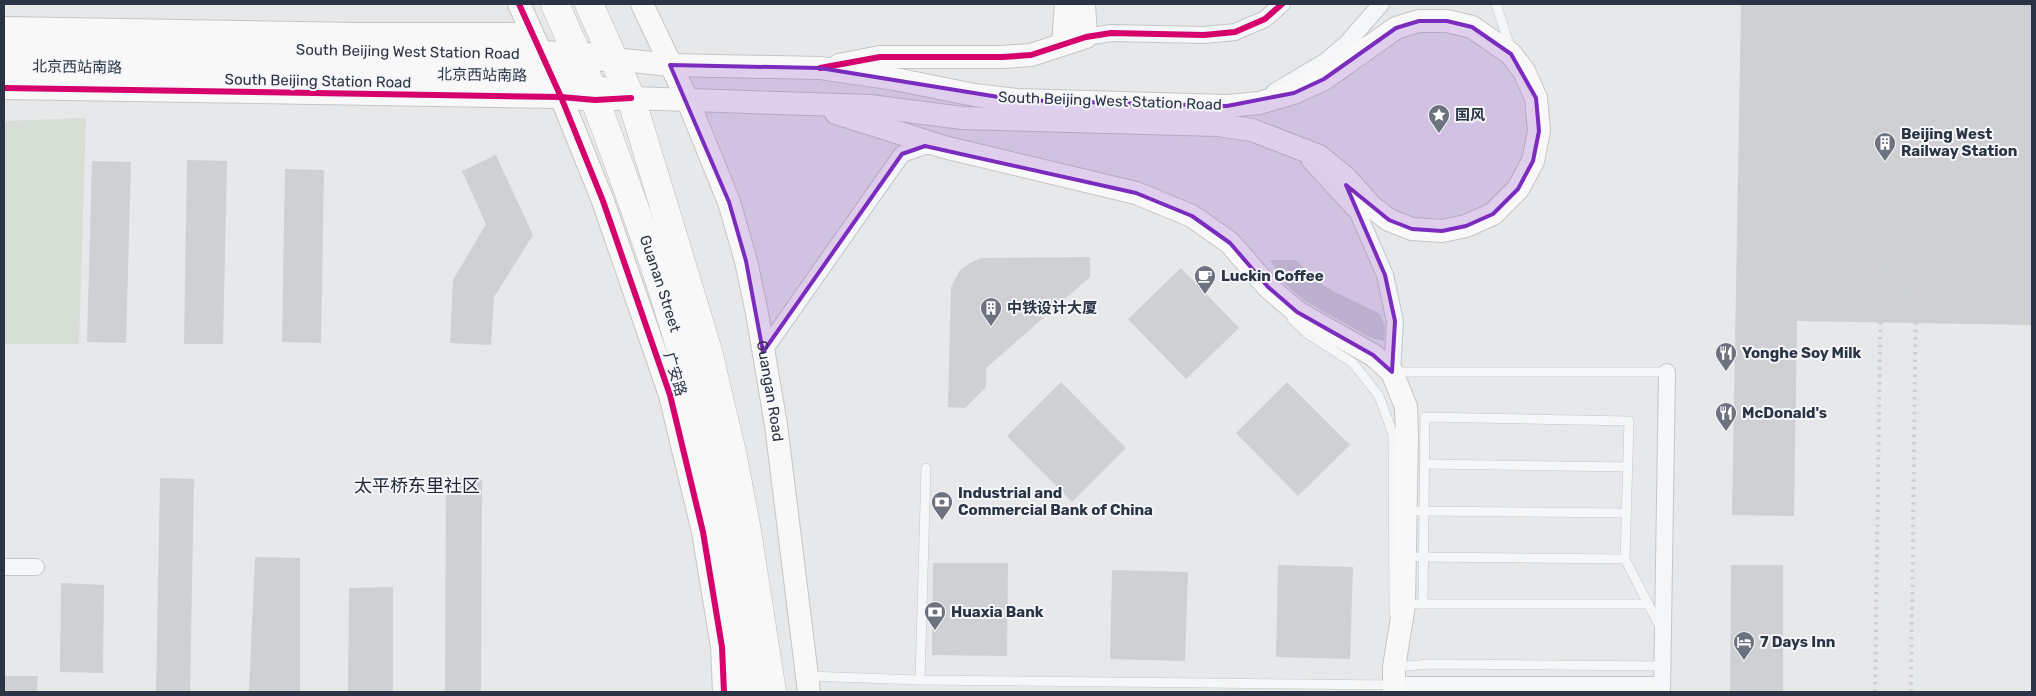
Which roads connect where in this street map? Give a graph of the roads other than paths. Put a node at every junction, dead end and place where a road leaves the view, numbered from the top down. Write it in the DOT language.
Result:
graph roads {
  1 [pos="519,4"];
  2 [pos="555,4"];
  3 [pos="589,4"];
  4 [pos="642,4"];
  5 [pos="1066,4"];
  6 [pos="1084,4"];
  7 [pos="1282,4"];
  8 [pos="1381,4"];
  9 [pos="1496,4"];
  10 [pos="4,28"];
  11 [pos="1086,38"];
  12 [pos="4,44"];
  13 [pos="1063,44"];
  14 [pos="578,55"];
  15 [pos="614,59"];
  16 [pos="1518,63"];
  17 [pos="547,65"];
  18 [pos="670,65"];
  19 [pos="4,66"];
  20 [pos="820,68"];
  21 [pos="4,88"];
  22 [pos="593,93"];
  23 [pos="631,98"];
  24 [pos="688,100"];
  25 [pos="1259,103"];
  26 [pos="804,104"];
  27 [pos="1282,140"];
  28 [pos="944,147"];
  29 [pos="1268,287"];
  30 [pos="763,352"];
  31 [pos="1392,372"];
  32 [pos="1667,372"];
  33 [pos="1424,464"];
  34 [pos="1628,467"];
  35 [pos="926,468"];
  36 [pos="1415,511"];
  37 [pos="1626,513"];
  38 [pos="1414,557"];
  39 [pos="1625,559"];
  40 [pos="4,567"];
  41 [pos="36,567"];
  42 [pos="1413,604"];
  43 [pos="1647,604"];
  44 [pos="1662,631"];
  45 [pos="1399,632"];
  46 [pos="1662,666"];
  47 [pos="920,680"];
  48 [pos="1394,682"];
  49 [pos="808,684"];
  50 [pos="1662,689"];
  51 [pos="724,692"];
  52 [pos="745,692"];
  53 [pos="772,692"];
  1 -- 17 [label="main road, 广安路"];
  2 -- 14 [label="highway, Guanan Street"];
  3 -- 15 [label="highway, Guanan Street"];
  4 -- 18 [label="main road"];
  5 -- 13 [label="main road"];
  6 -- 11 [label="main road"];
  7 -- 11 [label="street"];
  8 -- 25 [label="street"];
  9 -- 16 [label="lane"];
  10 -- 17 [label="main road"];
  11 -- 13 [label="main road"];
  12 -- 17 [label="main road, South Beijing West Station Road"];
  13 -- 20 [label="main road"];
  14 -- 15 [label="main road, South Beijing West Station Road"];
  14 -- 17 [label="main road, South Beijing West Station Road"];
  14 -- 22 [label="highway, Guanan Street"];
  15 -- 18 [label="main road, South Beijing West Station Road"];
  15 -- 23 [label="highway, Guanan Street"];
  16 -- 25 [label="main road, South Beijing West Station Road"];
  16 -- 27 [label="main road, South Beijing West Station Road"];
  17 -- 19 [label="main road, 北京西站南路"];
  17 -- 21 [label="main road, South Beijing Station Road"];
  17 -- 22 [label="main road, 北京西站南路"];
  17 -- 51 [label="main road, 广安路"];
  18 -- 20 [label="main road, South Beijing West Station Road"];
  18 -- 24 [label="main road, Guangan Road"];
  20 -- 25 [label="main road, South Beijing West Station Road"];
  22 -- 23 [label="main road, 北京西站南路"];
  22 -- 52 [label="highway, Guanan Street"];
  23 -- 24 [label="main road, 北京西站南路"];
  23 -- 53 [label="highway, Guanan Street"];
  24 -- 26 [label="main road, South Beijing West Station Road"];
  24 -- 30 [label="main road, Guangan Road"];
  26 -- 27 [label="main road, South Beijing West Station Road"];
  26 -- 28 [label="main road"];
  27 -- 31 [label="street"];
  28 -- 29 [label="main road"];
  28 -- 30 [label="street"];
  29 -- 31 [label="main road"];
  29 -- 45 [label="lane"];
  30 -- 49 [label="main road, Guangan Road"];
  31 -- 32 [label="lane"];
  31 -- 36 [label="main road"];
  32 -- 44 [label="street"];
  33 -- 34 [label="lane"];
  33 -- 34 [label="lane"];
  33 -- 36 [label="lane"];
  34 -- 37 [label="lane"];
  35 -- 47 [label="lane"];
  36 -- 37 [label="lane"];
  36 -- 38 [label="main road"];
  37 -- 39 [label="lane"];
  38 -- 39 [label="lane"];
  38 -- 42 [label="main road"];
  39 -- 43 [label="lane"];
  40 -- 41 [label="street"];
  42 -- 43 [label="lane"];
  42 -- 45 [label="main road"];
  43 -- 44 [label="lane"];
  44 -- 46 [label="street"];
  45 -- 48 [label="main road"];
  46 -- 48 [label="lane"];
  46 -- 50 [label="street"];
  47 -- 48 [label="lane"];
  47 -- 49 [label="lane"];
  48 -- 50 [label="street"];
}
